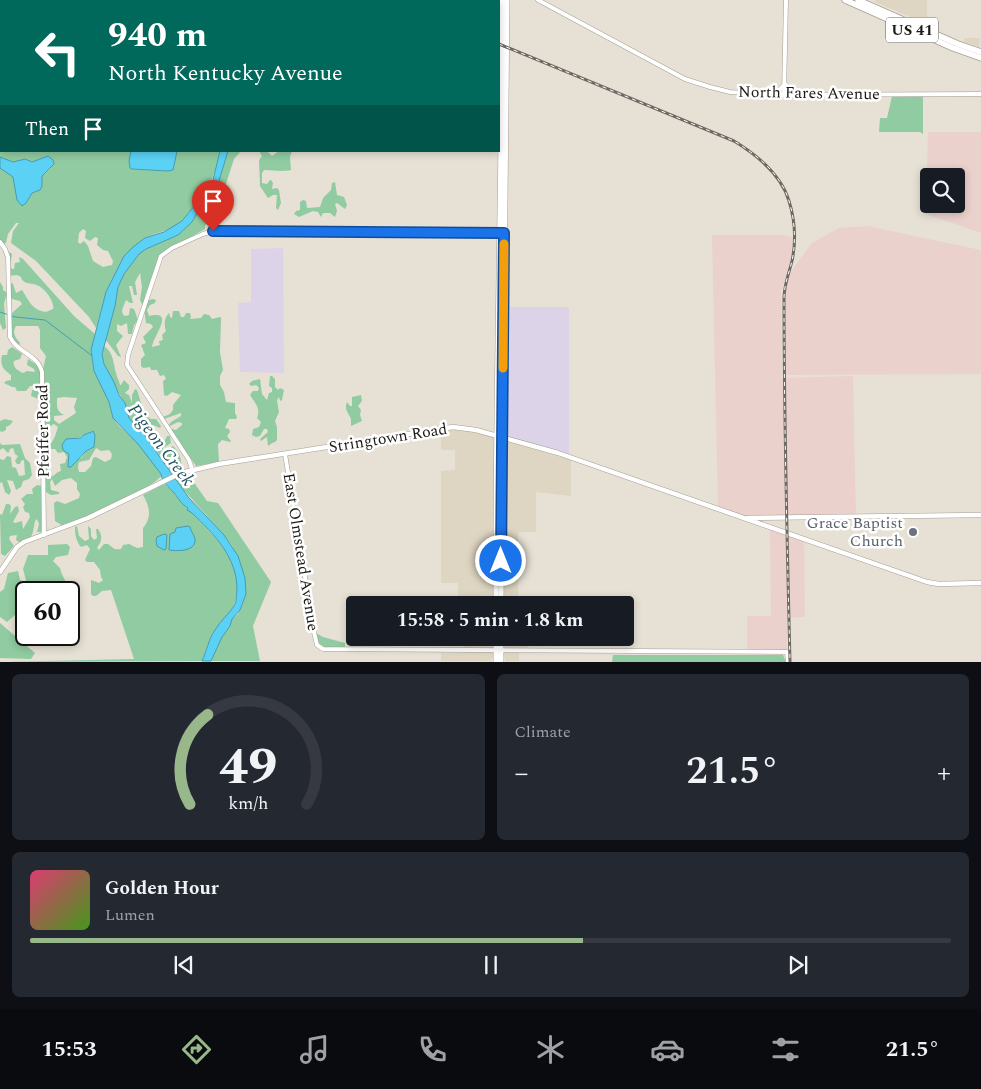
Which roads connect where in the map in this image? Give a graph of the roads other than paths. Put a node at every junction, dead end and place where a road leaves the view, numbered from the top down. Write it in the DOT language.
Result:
graph roads {
  1 [pos="0,0"];
  2 [pos="147,0"];
  3 [pos="502,0"];
  4 [pos="507,0"];
  5 [pos="538,0"];
  6 [pos="786,0"];
  7 [pos="845,0"];
  8 [pos="858,0"];
  9 [pos="981,52"];
  10 [pos="981,58"];
  11 [pos="784,84"];
  12 [pos="981,94"];
  13 [pos="770,95"];
  14 [pos="784,95"];
  15 [pos="797,95"];
  16 [pos="502,233"];
  17 [pos="0,242"];
  18 [pos="499,436"];
  19 [pos="285,454"];
  20 [pos="192,469"];
  21 [pos="981,515"];
  22 [pos="744,518"];
  23 [pos="44,535"];
  24 [pos="0,572"];
  25 [pos="981,583"];
  26 [pos="496,596"];
  27 [pos="501,596"];
  28 [pos="497,646"];
  29 [pos="499,646"];
  30 [pos="498,651"];
  31 [pos="496,662"];
  32 [pos="501,662"];
  33 [pos="788,662"];
  1 -- 2 [label="highway"];
  3 -- 16 [label="main road"];
  4 -- 16 [label="main road"];
  5 -- 13 [label="street, North Fares Avenue"];
  6 -- 11 [label="street"];
  7 -- 10 [label="highway, US 41"];
  8 -- 9 [label="highway, US 41"];
  11 -- 13 [label="street"];
  11 -- 14 [label="street"];
  11 -- 15 [label="street"];
  12 -- 15 [label="street, North Fares Avenue"];
  13 -- 14 [label="street, North Fares Avenue"];
  14 -- 15 [label="street, North Fares Avenue"];
  16 -- 18 [label="main road"];
  16 -- 20 [label="street"];
  17 -- 23 [label="street, Pfeiffer Road"];
  18 -- 19 [label="main road, Stringtown Road"];
  18 -- 22 [label="main road, Stringtown Road"];
  18 -- 26 [label="main road"];
  18 -- 27 [label="main road"];
  19 -- 20 [label="main road, Stringtown Road"];
  19 -- 30 [label="street, East Olmstead Avenue"];
  20 -- 23 [label="main road, Stringtown Road"];
  21 -- 22 [label="main road"];
  22 -- 25 [label="main road, Stringtown Road"];
  23 -- 24 [label="main road, Stringtown Road"];
  28 -- 30 [label="main road"];
  29 -- 30 [label="main road"];
  30 -- 31 [label="main road"];
  30 -- 32 [label="main road"];
  30 -- 33 [label="street"];
}
